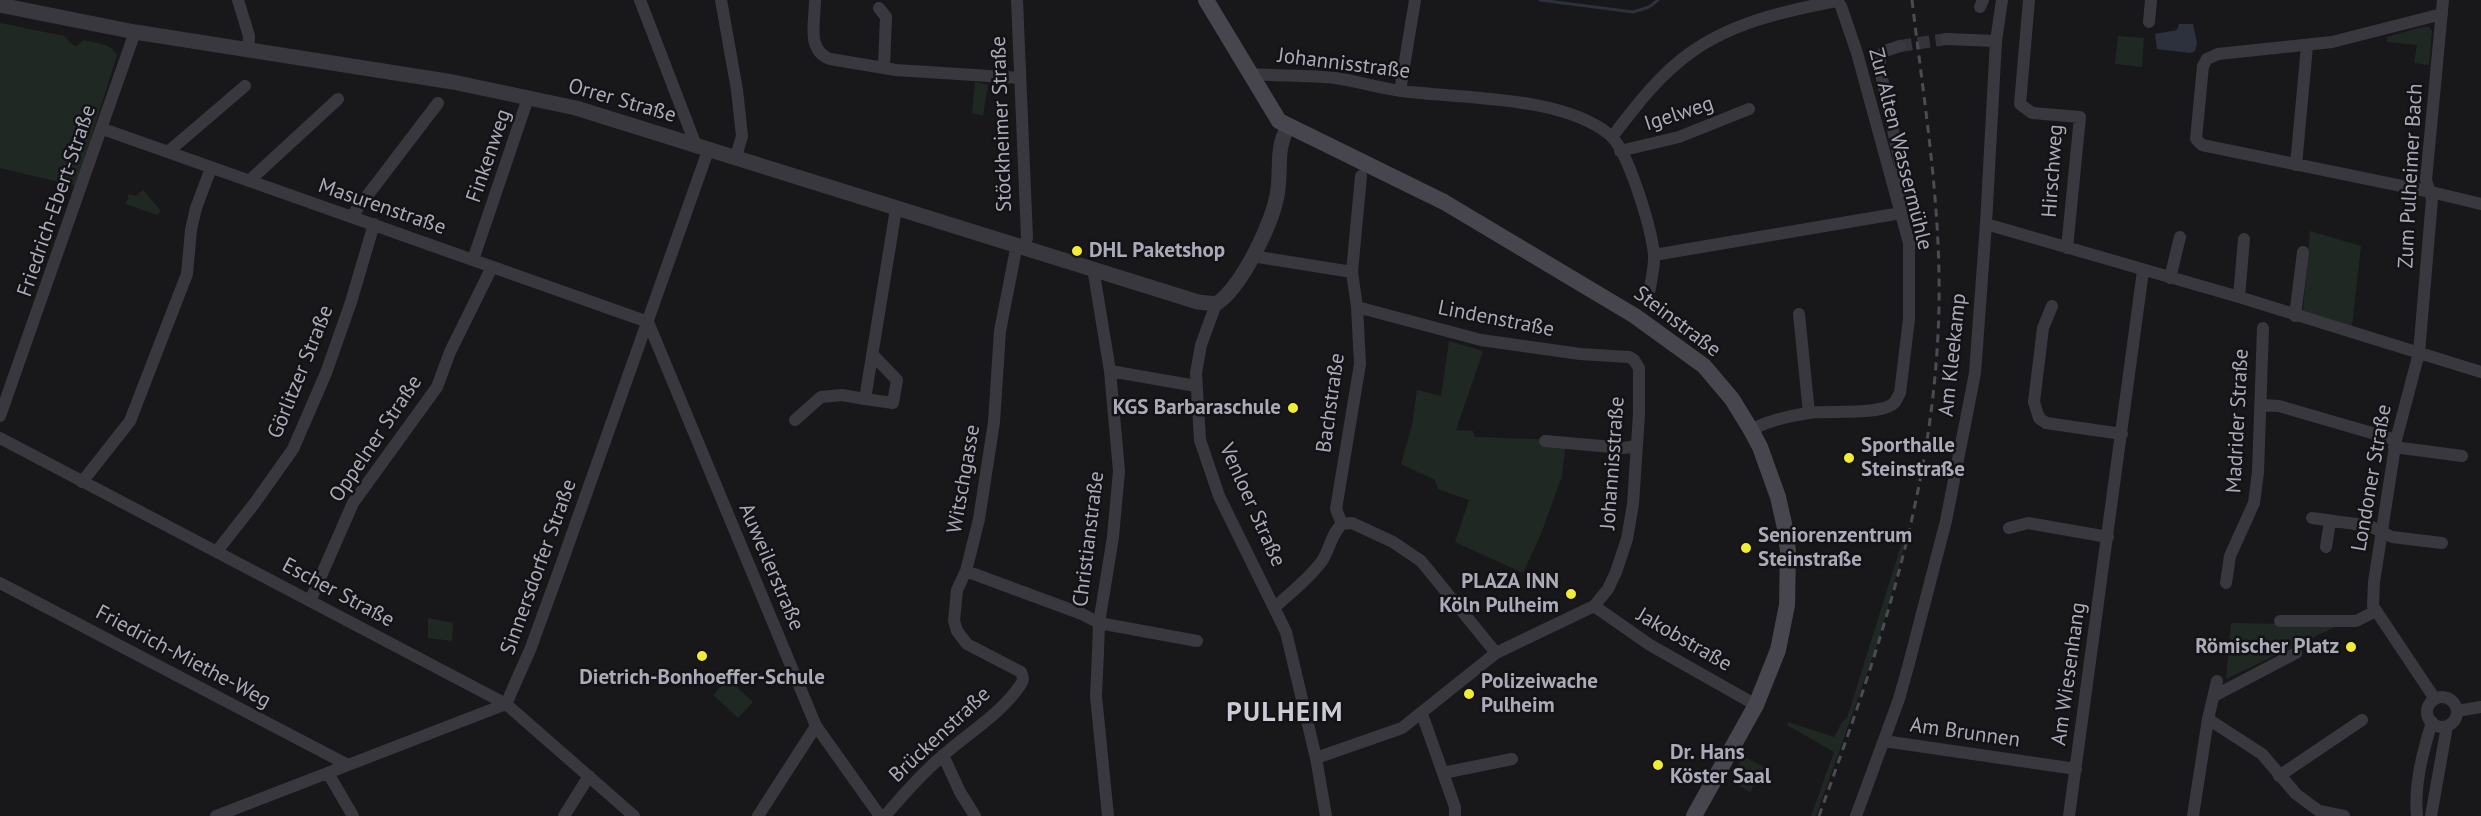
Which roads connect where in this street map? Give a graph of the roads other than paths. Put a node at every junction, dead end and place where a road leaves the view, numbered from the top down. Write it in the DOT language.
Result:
graph roads {
  1 [pos="238,0"];
  2 [pos="721,0"];
  3 [pos="815,0"];
  4 [pos="1017,0"];
  5 [pos="1206,0"];
  6 [pos="1415,0"];
  7 [pos="2002,0"];
  8 [pos="2029,0"];
  9 [pos="2151,0"];
  10 [pos="2443,0"];
  11 [pos="636,1"];
  12 [pos="1836,1"];
  13 [pos="0,5"];
  14 [pos="879,8"];
  15 [pos="2442,14"];
  16 [pos="2149,22"];
  17 [pos="135,32"];
  18 [pos="1946,39"];
  19 [pos="1996,41"];
  20 [pos="1900,46"];
  21 [pos="2307,46"];
  22 [pos="248,50"];
  23 [pos="884,67"];
  24 [pos="1252,74"];
  25 [pos="1020,78"];
  26 [pos="245,86"];
  27 [pos="1400,91"];
  28 [pos="528,98"];
  29 [pos="338,99"];
  30 [pos="438,103"];
  31 [pos="1749,109"];
  32 [pos="1288,126"];
  33 [pos="103,129"];
  34 [pos="1612,136"];
  35 [pos="702,146"];
  36 [pos="169,151"];
  37 [pos="1620,151"];
  38 [pos="736,157"];
  39 [pos="2296,165"];
  40 [pos="211,168"];
  41 [pos="1361,176"];
  42 [pos="249,181"];
  43 [pos="2431,192"];
  44 [pos="2481,204"];
  45 [pos="896,209"];
  46 [pos="1901,213"];
  47 [pos="351,217"];
  48 [pos="374,224"];
  49 [pos="1986,224"];
  50 [pos="2180,237"];
  51 [pos="2244,239"];
  52 [pos="1020,245"];
  53 [pos="2067,248"];
  54 [pos="2302,252"];
  55 [pos="1654,255"];
  56 [pos="1252,256"];
  57 [pos="473,260"];
  58 [pos="492,267"];
  59 [pos="1093,268"];
  60 [pos="2143,271"];
  61 [pos="1352,272"];
  62 [pos="2170,278"];
  63 [pos="2238,297"];
  64 [pos="1648,299"];
  65 [pos="1216,304"];
  66 [pos="2052,306"];
  67 [pos="1357,307"];
  68 [pos="1799,314"];
  69 [pos="2295,316"];
  70 [pos="648,322"];
  71 [pos="2263,328"];
  72 [pos="872,354"];
  73 [pos="2419,354"];
  74 [pos="1629,357"];
  75 [pos="1110,371"];
  76 [pos="2481,372"];
  77 [pos="1196,386"];
  78 [pos="865,399"];
  79 [pos="2262,405"];
  80 [pos="1809,413"];
  81 [pos="0,416"];
  82 [pos="795,420"];
  83 [pos="1751,430"];
  84 [pos="2122,434"];
  85 [pos="0,438"];
  86 [pos="1545,441"];
  87 [pos="2395,443"];
  88 [pos="1637,446"];
  89 [pos="2462,456"];
  90 [pos="82,482"];
  91 [pos="2312,518"];
  92 [pos="2330,521"];
  93 [pos="1342,524"];
  94 [pos="2009,528"];
  95 [pos="2382,531"];
  96 [pos="2108,537"];
  97 [pos="2442,543"];
  98 [pos="2326,547"];
  99 [pos="217,551"];
  100 [pos="966,571"];
  101 [pos="0,583"];
  102 [pos="2226,583"];
  103 [pos="310,601"];
  104 [pos="1594,606"];
  105 [pos="1274,608"];
  106 [pos="2376,611"];
  107 [pos="2280,621"];
  108 [pos="1098,623"];
  109 [pos="1197,641"];
  110 [pos="1496,653"];
  111 [pos="2296,653"];
  112 [pos="2217,681"];
  113 [pos="1022,683"];
  114 [pos="2214,696"];
  115 [pos="2435,699"];
  116 [pos="506,704"];
  117 [pos="1756,705"];
  118 [pos="2481,707"];
  119 [pos="2457,711"];
  120 [pos="1422,714"];
  121 [pos="2208,718"];
  122 [pos="2362,720"];
  123 [pos="2432,722"];
  124 [pos="816,726"];
  125 [pos="2447,726"];
  126 [pos="1884,741"];
  127 [pos="943,755"];
  128 [pos="1316,758"];
  129 [pos="1512,759"];
  130 [pos="348,765"];
  131 [pos="2076,769"];
  132 [pos="328,773"];
  133 [pos="1443,774"];
  134 [pos="589,776"];
  135 [pos="2279,776"];
  136 [pos="2317,814"];
  137 [pos="217,816"];
  138 [pos="353,816"];
  139 [pos="564,816"];
  140 [pos="634,816"];
  141 [pos="758,816"];
  142 [pos="880,816"];
  143 [pos="885,816"];
  144 [pos="975,816"];
  145 [pos="1108,816"];
  146 [pos="1326,816"];
  147 [pos="1455,816"];
  148 [pos="1694,816"];
  149 [pos="1856,816"];
  150 [pos="2069,816"];
  151 [pos="2193,816"];
  152 [pos="2344,816"];
  153 [pos="2417,816"];
  154 [pos="2432,816"];
  1 -- 22 [label="street"];
  2 -- 38 [label="street"];
  3 -- 23 [label="street"];
  4 -- 25 [label="street, Stöckheimer Straße"];
  5 -- 24 [label="main road"];
  6 -- 27 [label="street"];
  7 -- 19 [label="street, Am Kleekamp"];
  8 -- 53 [label="street, Hirschweg"];
  9 -- 16 [label="street"];
  10 -- 15 [label="street, Zum Pulheimer Bach"];
  11 -- 35 [label="street"];
  12 -- 34 [label="street, Zur Alten Wassermühle"];
  12 -- 46 [label="street, Zur Alten Wassermühle"];
  13 -- 17 [label="street, Orrer Straße"];
  14 -- 23 [label="street"];
  15 -- 21 [label="street"];
  15 -- 43 [label="street, Zum Pulheimer Bach"];
  17 -- 22 [label="street, Orrer Straße"];
  17 -- 33 [label="street, Friedrich-Ebert-Straße"];
  18 -- 19 [label="street"];
  19 -- 49 [label="street, Am Kleekamp"];
  20 -- 46 [label="street"];
  21 -- 39 [label="street"];
  21 -- 39 [label="street"];
  22 -- 28 [label="street, Orrer Straße"];
  23 -- 25 [label="street"];
  24 -- 27 [label="street, Johannisstraße"];
  24 -- 32 [label="main road"];
  25 -- 52 [label="street, Stöckheimer Straße"];
  26 -- 36 [label="street"];
  27 -- 34 [label="street, Johannisstraße"];
  28 -- 35 [label="street, Orrer Straße"];
  28 -- 57 [label="street, Finkenweg"];
  29 -- 42 [label="street"];
  30 -- 47 [label="street"];
  31 -- 37 [label="street, Igelweg"];
  32 -- 56 [label="street, Venloer Straße"];
  32 -- 83 [label="main road, Steinstraße"];
  33 -- 36 [label="street, Masurenstraße"];
  33 -- 81 [label="street, Friedrich-Ebert-Straße"];
  34 -- 37 [label="street, Johannisstraße"];
  35 -- 38 [label="street, Orrer Straße"];
  35 -- 70 [label="street, Sinnersdorfer Straße"];
  36 -- 40 [label="street, Masurenstraße"];
  37 -- 55 [label="street, Johannisstraße"];
  38 -- 45 [label="street, Orrer Straße"];
  39 -- 43 [label="street"];
  40 -- 42 [label="street, Masurenstraße"];
  40 -- 90 [label="street"];
  41 -- 61 [label="street, Bachstraße"];
  42 -- 47 [label="street, Masurenstraße"];
  43 -- 44 [label="street"];
  43 -- 73 [label="street, Zum Pulheimer Bach"];
  45 -- 52 [label="street, Orrer Straße"];
  45 -- 72 [label="street"];
  46 -- 55 [label="street"];
  46 -- 80 [label="street, Zur Alten Wassermühle"];
  47 -- 48 [label="street, Masurenstraße"];
  48 -- 57 [label="street, Masurenstraße"];
  48 -- 99 [label="street, Görlitzer Straße"];
  49 -- 53 [label="street"];
  49 -- 126 [label="street, Am Kleekamp"];
  50 -- 62 [label="street"];
  51 -- 63 [label="street"];
  52 -- 59 [label="street, Orrer Straße"];
  52 -- 100 [label="street, Witschgasse"];
  53 -- 60 [label="street"];
  54 -- 69 [label="street"];
  55 -- 64 [label="street, Johannisstraße"];
  56 -- 61 [label="street"];
  56 -- 65 [label="street, Venloer Straße"];
  57 -- 58 [label="street, Masurenstraße"];
  58 -- 70 [label="street, Masurenstraße"];
  58 -- 103 [label="street, Oppelner Straße"];
  59 -- 65 [label="street, Orrer Straße"];
  59 -- 75 [label="street, Christianstraße"];
  60 -- 62 [label="street"];
  60 -- 84 [label="street, Am Wiesenhang"];
  61 -- 67 [label="street, Bachstraße"];
  62 -- 63 [label="street"];
  63 -- 69 [label="street"];
  65 -- 77 [label="street, Venloer Straße"];
  66 -- 84 [label="street"];
  67 -- 74 [label="street, Lindenstraße"];
  67 -- 93 [label="street, Bachstraße"];
  68 -- 80 [label="street"];
  69 -- 73 [label="street"];
  70 -- 116 [label="street, Sinnersdorfer Straße"];
  70 -- 124 [label="street, Auweilerstraße"];
  71 -- 79 [label="street, Madrider Straße"];
  72 -- 78 [label="street"];
  72 -- 78 [label="street"];
  73 -- 76 [label="street"];
  73 -- 87 [label="street, Londoner Straße"];
  74 -- 88 [label="street, Johannisstraße"];
  75 -- 77 [label="street"];
  75 -- 108 [label="street, Christianstraße"];
  77 -- 105 [label="street, Venloer Straße"];
  78 -- 82 [label="street"];
  79 -- 87 [label="street"];
  79 -- 102 [label="street, Madrider Straße"];
  80 -- 83 [label="street, Zur Alten Wassermühle"];
  83 -- 117 [label="main road, Steinstraße"];
  84 -- 96 [label="street, Am Wiesenhang"];
  85 -- 90 [label="street, Escher Straße"];
  86 -- 88 [label="street"];
  87 -- 89 [label="street"];
  87 -- 95 [label="street, Londoner Straße"];
  88 -- 104 [label="street, Johannisstraße"];
  90 -- 99 [label="street, Escher Straße"];
  91 -- 92 [label="street"];
  92 -- 95 [label="street"];
  92 -- 98 [label="street"];
  93 -- 105 [label="street"];
  93 -- 110 [label="street"];
  94 -- 96 [label="street"];
  95 -- 97 [label="street"];
  95 -- 106 [label="street, Londoner Straße"];
  96 -- 131 [label="street, Am Wiesenhang"];
  99 -- 103 [label="street, Escher Straße"];
  100 -- 108 [label="street"];
  100 -- 113 [label="street, Witschgasse"];
  101 -- 130 [label="street, Friedrich-Miethe-Weg"];
  103 -- 116 [label="street, Escher Straße"];
  104 -- 110 [label="street, Johannisstraße"];
  104 -- 117 [label="street, Jakobstraße"];
  105 -- 128 [label="street, Venloer Straße"];
  106 -- 107 [label="street"];
  106 -- 115 [label="street"];
  108 -- 109 [label="street"];
  108 -- 145 [label="street, Christianstraße"];
  110 -- 120 [label="street, Johannisstraße"];
  111 -- 114 [label="street"];
  112 -- 114 [label="street"];
  113 -- 127 [label="street, Brückenstraße"];
  114 -- 121 [label="street"];
  115 -- 119 [label="street"];
  115 -- 123 [label="street"];
  116 -- 130 [label="street"];
  116 -- 134 [label="street, Escher Straße"];
  117 -- 148 [label="main road, Steinstraße"];
  118 -- 119 [label="street"];
  119 -- 125 [label="street"];
  120 -- 128 [label="street, Johannisstraße"];
  120 -- 133 [label="street"];
  121 -- 135 [label="street"];
  121 -- 151 [label="street"];
  122 -- 135 [label="street"];
  123 -- 125 [label="street"];
  123 -- 153 [label="street"];
  124 -- 141 [label="street"];
  124 -- 142 [label="street, Auweilerstraße"];
  125 -- 154 [label="street"];
  126 -- 131 [label="street, Am Brunnen"];
  126 -- 149 [label="street, Am Kleekamp"];
  127 -- 143 [label="street, Brückenstraße"];
  127 -- 144 [label="street"];
  128 -- 146 [label="street, Venloer Straße"];
  129 -- 133 [label="street"];
  130 -- 132 [label="street"];
  131 -- 150 [label="street, Am Wiesenhang"];
  132 -- 137 [label="street"];
  132 -- 138 [label="street"];
  133 -- 147 [label="street"];
  134 -- 139 [label="street"];
  134 -- 140 [label="street, Escher Straße"];
  135 -- 136 [label="street"];
  136 -- 152 [label="street"];
}
